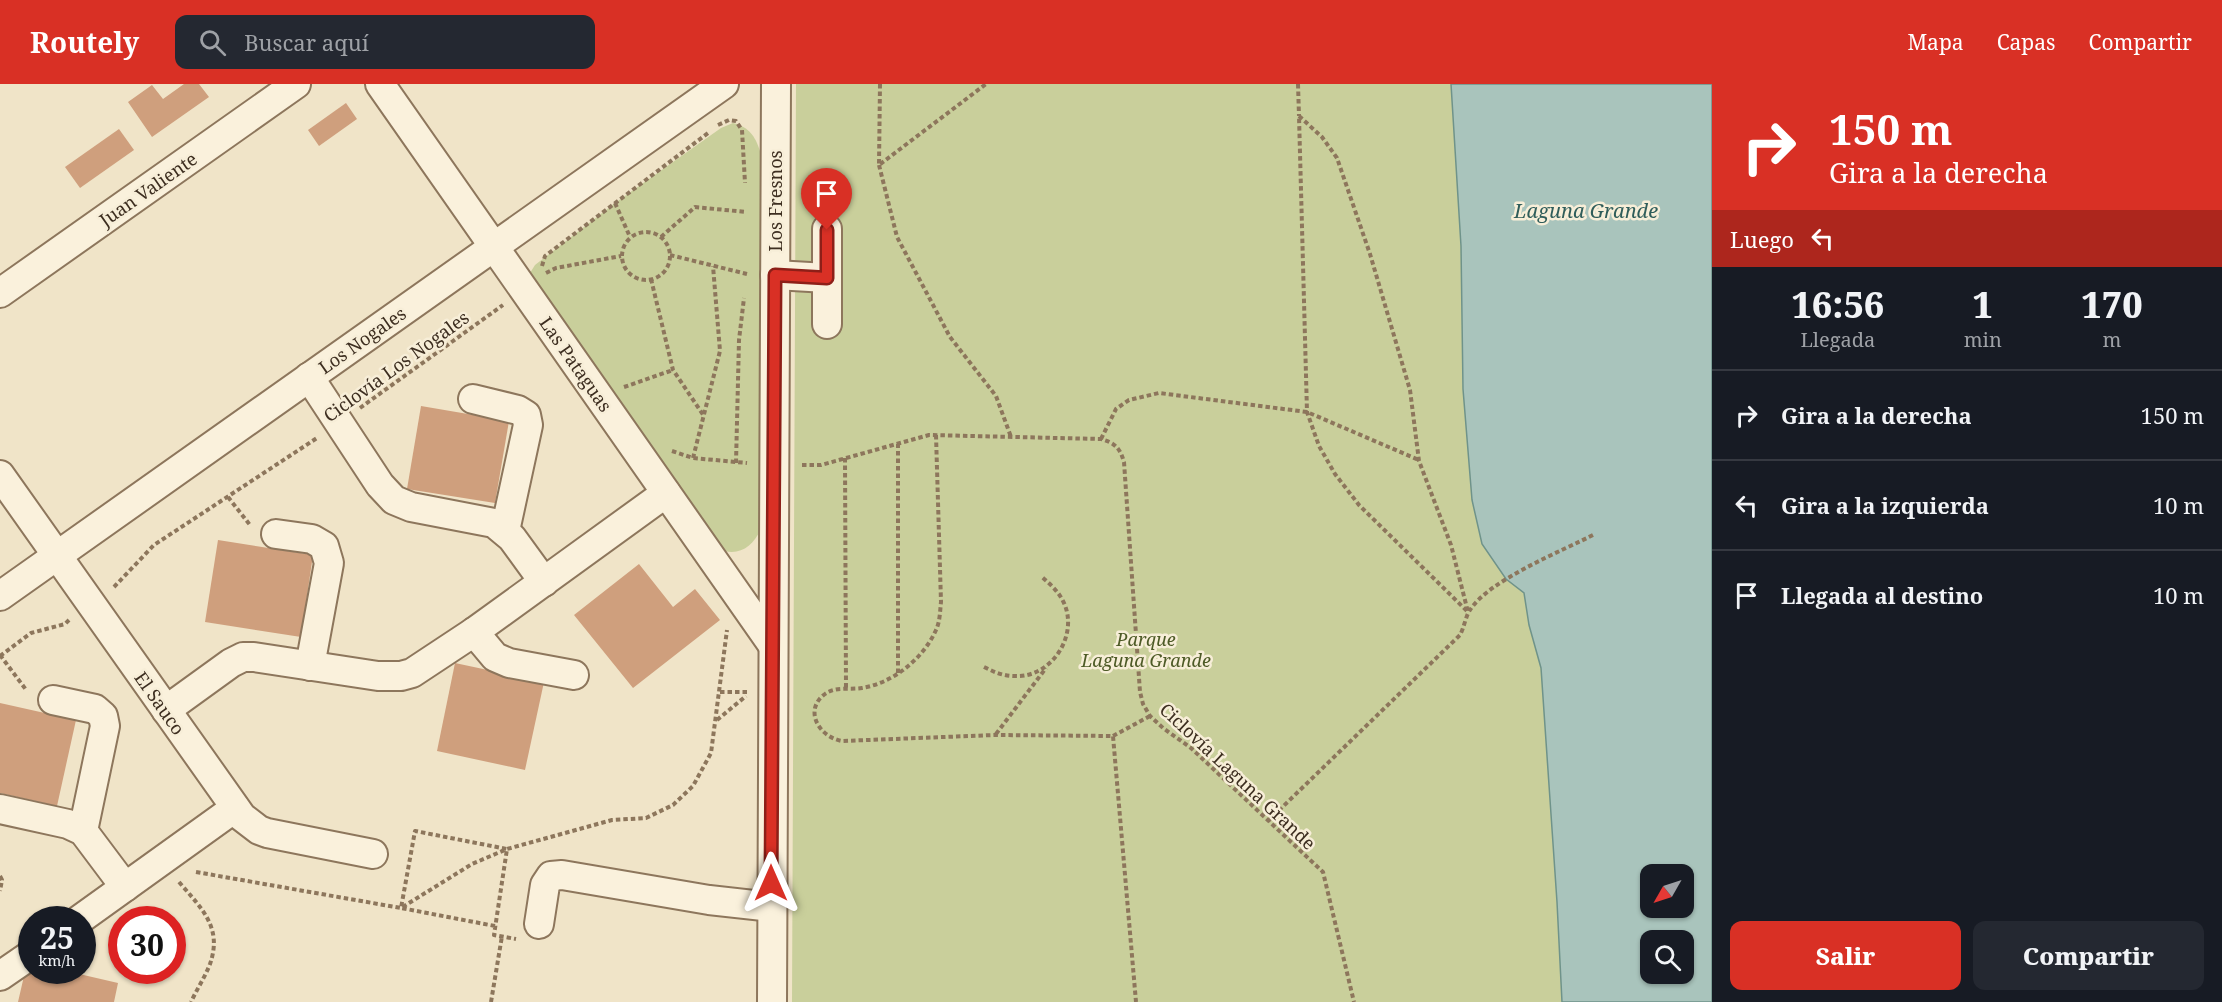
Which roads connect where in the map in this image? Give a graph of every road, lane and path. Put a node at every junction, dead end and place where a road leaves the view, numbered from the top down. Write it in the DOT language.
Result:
graph roads {
  1 [pos="296,84"];
  2 [pos="380,84"];
  3 [pos="724,84"];
  4 [pos="776,84"];
  5 [pos="880,84"];
  6 [pos="986,84"];
  7 [pos="1298,84"];
  8 [pos="1299,116"];
  9 [pos="879,165"];
  10 [pos="745,189"];
  11 [pos="615,203"];
  12 [pos="746,222"];
  13 [pos="827,230"];
  14 [pos="630,237"];
  15 [pos="661,237"];
  16 [pos="494,247"];
  17 [pos="670,255"];
  18 [pos="621,256"];
  19 [pos="747,264"];
  20 [pos="713,266"];
  21 [pos="761,275"];
  22 [pos="827,278"];
  23 [pos="651,279"];
  24 [pos="746,285"];
  25 [pos="524,290"];
  26 [pos="0,293"];
  27 [pos="745,296"];
  28 [pos="827,324"];
  29 [pos="673,370"];
  30 [pos="309,377"];
  31 [pos="630,396"];
  32 [pos="473,399"];
  33 [pos="1306,412"];
  34 [pos="704,416"];
  35 [pos="339,423"];
  36 [pos="936,435"];
  37 [pos="1011,437"];
  38 [pos="1101,439"];
  39 [pos="898,444"];
  40 [pos="668,448"];
  41 [pos="693,458"];
  42 [pos="845,459"];
  43 [pos="1419,461"];
  44 [pos="736,463"];
  45 [pos="774,464"];
  46 [pos="0,475"];
  47 [pos="666,493"];
  48 [pos="505,531"];
  49 [pos="276,534"];
  50 [pos="1595,534"];
  51 [pos="56,556"];
  52 [pos="1042,577"];
  53 [pos="544,582"];
  54 [pos="0,596"];
  55 [pos="91,604"];
  56 [pos="1468,612"];
  57 [pos="474,632"];
  58 [pos="772,644"];
  59 [pos="0,656"];
  60 [pos="1048,665"];
  61 [pos="310,666"];
  62 [pos="984,667"];
  63 [pos="898,673"];
  64 [pos="574,675"];
  65 [pos="846,690"];
  66 [pos="751,692"];
  67 [pos="53,700"];
  68 [pos="166,710"];
  69 [pos="1150,716"];
  70 [pos="716,720"];
  71 [pos="995,735"];
  72 [pos="1113,736"];
  73 [pos="235,808"];
  74 [pos="0,809"];
  75 [pos="1268,821"];
  76 [pos="83,831"];
  77 [pos="373,854"];
  78 [pos="161,861"];
  79 [pos="0,876"];
  80 [pos="125,887"];
  81 [pos="0,891"];
  82 [pos="771,907"];
  83 [pos="96,908"];
  84 [pos="539,924"];
  85 [pos="495,926"];
  86 [pos="502,936"];
  87 [pos="18,964"];
  88 [pos="0,976"];
  89 [pos="191,1002"];
  90 [pos="491,1002"];
  91 [pos="772,1002"];
  92 [pos="1136,1002"];
  93 [pos="1354,1002"];
  1 -- 26 [label="street, Juan Valiente"];
  2 -- 16 [label="street, Las Pataguas"];
  3 -- 16 [label="street, Los Nogales"];
  4 -- 21 [label="street, Los Fresnos"];
  5 -- 9 [label="path"];
  6 -- 9 [label="path"];
  7 -- 8 [label="path"];
  8 -- 33 [label="path"];
  8 -- 43 [label="path"];
  9 -- 37 [label="path"];
  10 -- 11 [label="path"];
  11 -- 14 [label="path"];
  11 -- 18 [label="path"];
  12 -- 15 [label="path"];
  13 -- 22 [label="street"];
  14 -- 15 [label="path"];
  14 -- 18 [label="path"];
  15 -- 17 [label="path"];
  16 -- 25 [label="street, Las Pataguas"];
  16 -- 30 [label="street, Los Nogales"];
  17 -- 20 [label="path"];
  17 -- 23 [label="path"];
  18 -- 23 [label="path"];
  19 -- 21 [label="path"];
  20 -- 21 [label="path"];
  20 -- 34 [label="path"];
  21 -- 22 [label="street"];
  21 -- 24 [label="path"];
  21 -- 45 [label="street, Los Fresnos"];
  22 -- 28 [label="street"];
  23 -- 29 [label="path"];
  25 -- 35 [label="path, Ciclovía Los Nogales"];
  25 -- 47 [label="street, Las Pataguas"];
  27 -- 44 [label="path"];
  29 -- 31 [label="path"];
  29 -- 34 [label="path"];
  30 -- 35 [label="street"];
  30 -- 51 [label="street, Los Nogales"];
  32 -- 48 [label="street"];
  33 -- 38 [label="path"];
  33 -- 43 [label="path"];
  33 -- 56 [label="path"];
  34 -- 41 [label="path"];
  35 -- 48 [label="street"];
  35 -- 55 [label="path, Ciclovía Los Nogales"];
  36 -- 37 [label="path"];
  36 -- 39 [label="path"];
  36 -- 63 [label="path"];
  37 -- 38 [label="path"];
  38 -- 69 [label="path, Ciclovía Laguna Grande"];
  39 -- 42 [label="path"];
  39 -- 63 [label="path"];
  40 -- 41 [label="path"];
  41 -- 44 [label="path"];
  42 -- 45 [label="path"];
  42 -- 65 [label="path"];
  43 -- 56 [label="path"];
  44 -- 45 [label="path"];
  45 -- 58 [label="street, Los Fresnos"];
  46 -- 51 [label="street, El Sauco"];
  47 -- 53 [label="street"];
  47 -- 58 [label="street, Las Pataguas"];
  48 -- 53 [label="street"];
  49 -- 61 [label="street"];
  50 -- 56 [label="path"];
  51 -- 54 [label="street, Los Nogales"];
  51 -- 55 [label="street, El Sauco"];
  52 -- 60 [label="path"];
  53 -- 57 [label="street"];
  55 -- 59 [label="path, Ciclovía Los Nogales"];
  55 -- 68 [label="street, El Sauco"];
  56 -- 75 [label="path"];
  57 -- 61 [label="street"];
  57 -- 64 [label="street"];
  58 -- 82 [label="street, Los Fresnos"];
  59 -- 67 [label="path"];
  60 -- 62 [label="path"];
  60 -- 71 [label="path"];
  61 -- 68 [label="street"];
  63 -- 65 [label="path"];
  65 -- 71 [label="path"];
  66 -- 70 [label="path"];
  67 -- 76 [label="street"];
  68 -- 73 [label="street, El Sauco"];
  69 -- 72 [label="path"];
  69 -- 75 [label="path, Ciclovía Laguna Grande"];
  71 -- 72 [label="path"];
  72 -- 92 [label="path"];
  73 -- 77 [label="street, El Sauco"];
  73 -- 78 [label="street"];
  74 -- 76 [label="street"];
  75 -- 93 [label="path, Ciclovía Laguna Grande"];
  76 -- 80 [label="street"];
  78 -- 80 [label="street"];
  78 -- 89 [label="path"];
  79 -- 81 [label="path"];
  80 -- 83 [label="street"];
  82 -- 84 [label="street"];
  82 -- 91 [label="street, Los Fresnos"];
  84 -- 86 [label="path"];
  85 -- 85 [label="path"];
  85 -- 86 [label="path"];
  86 -- 90 [label="path"];
  87 -- 88 [label="street"];
}
